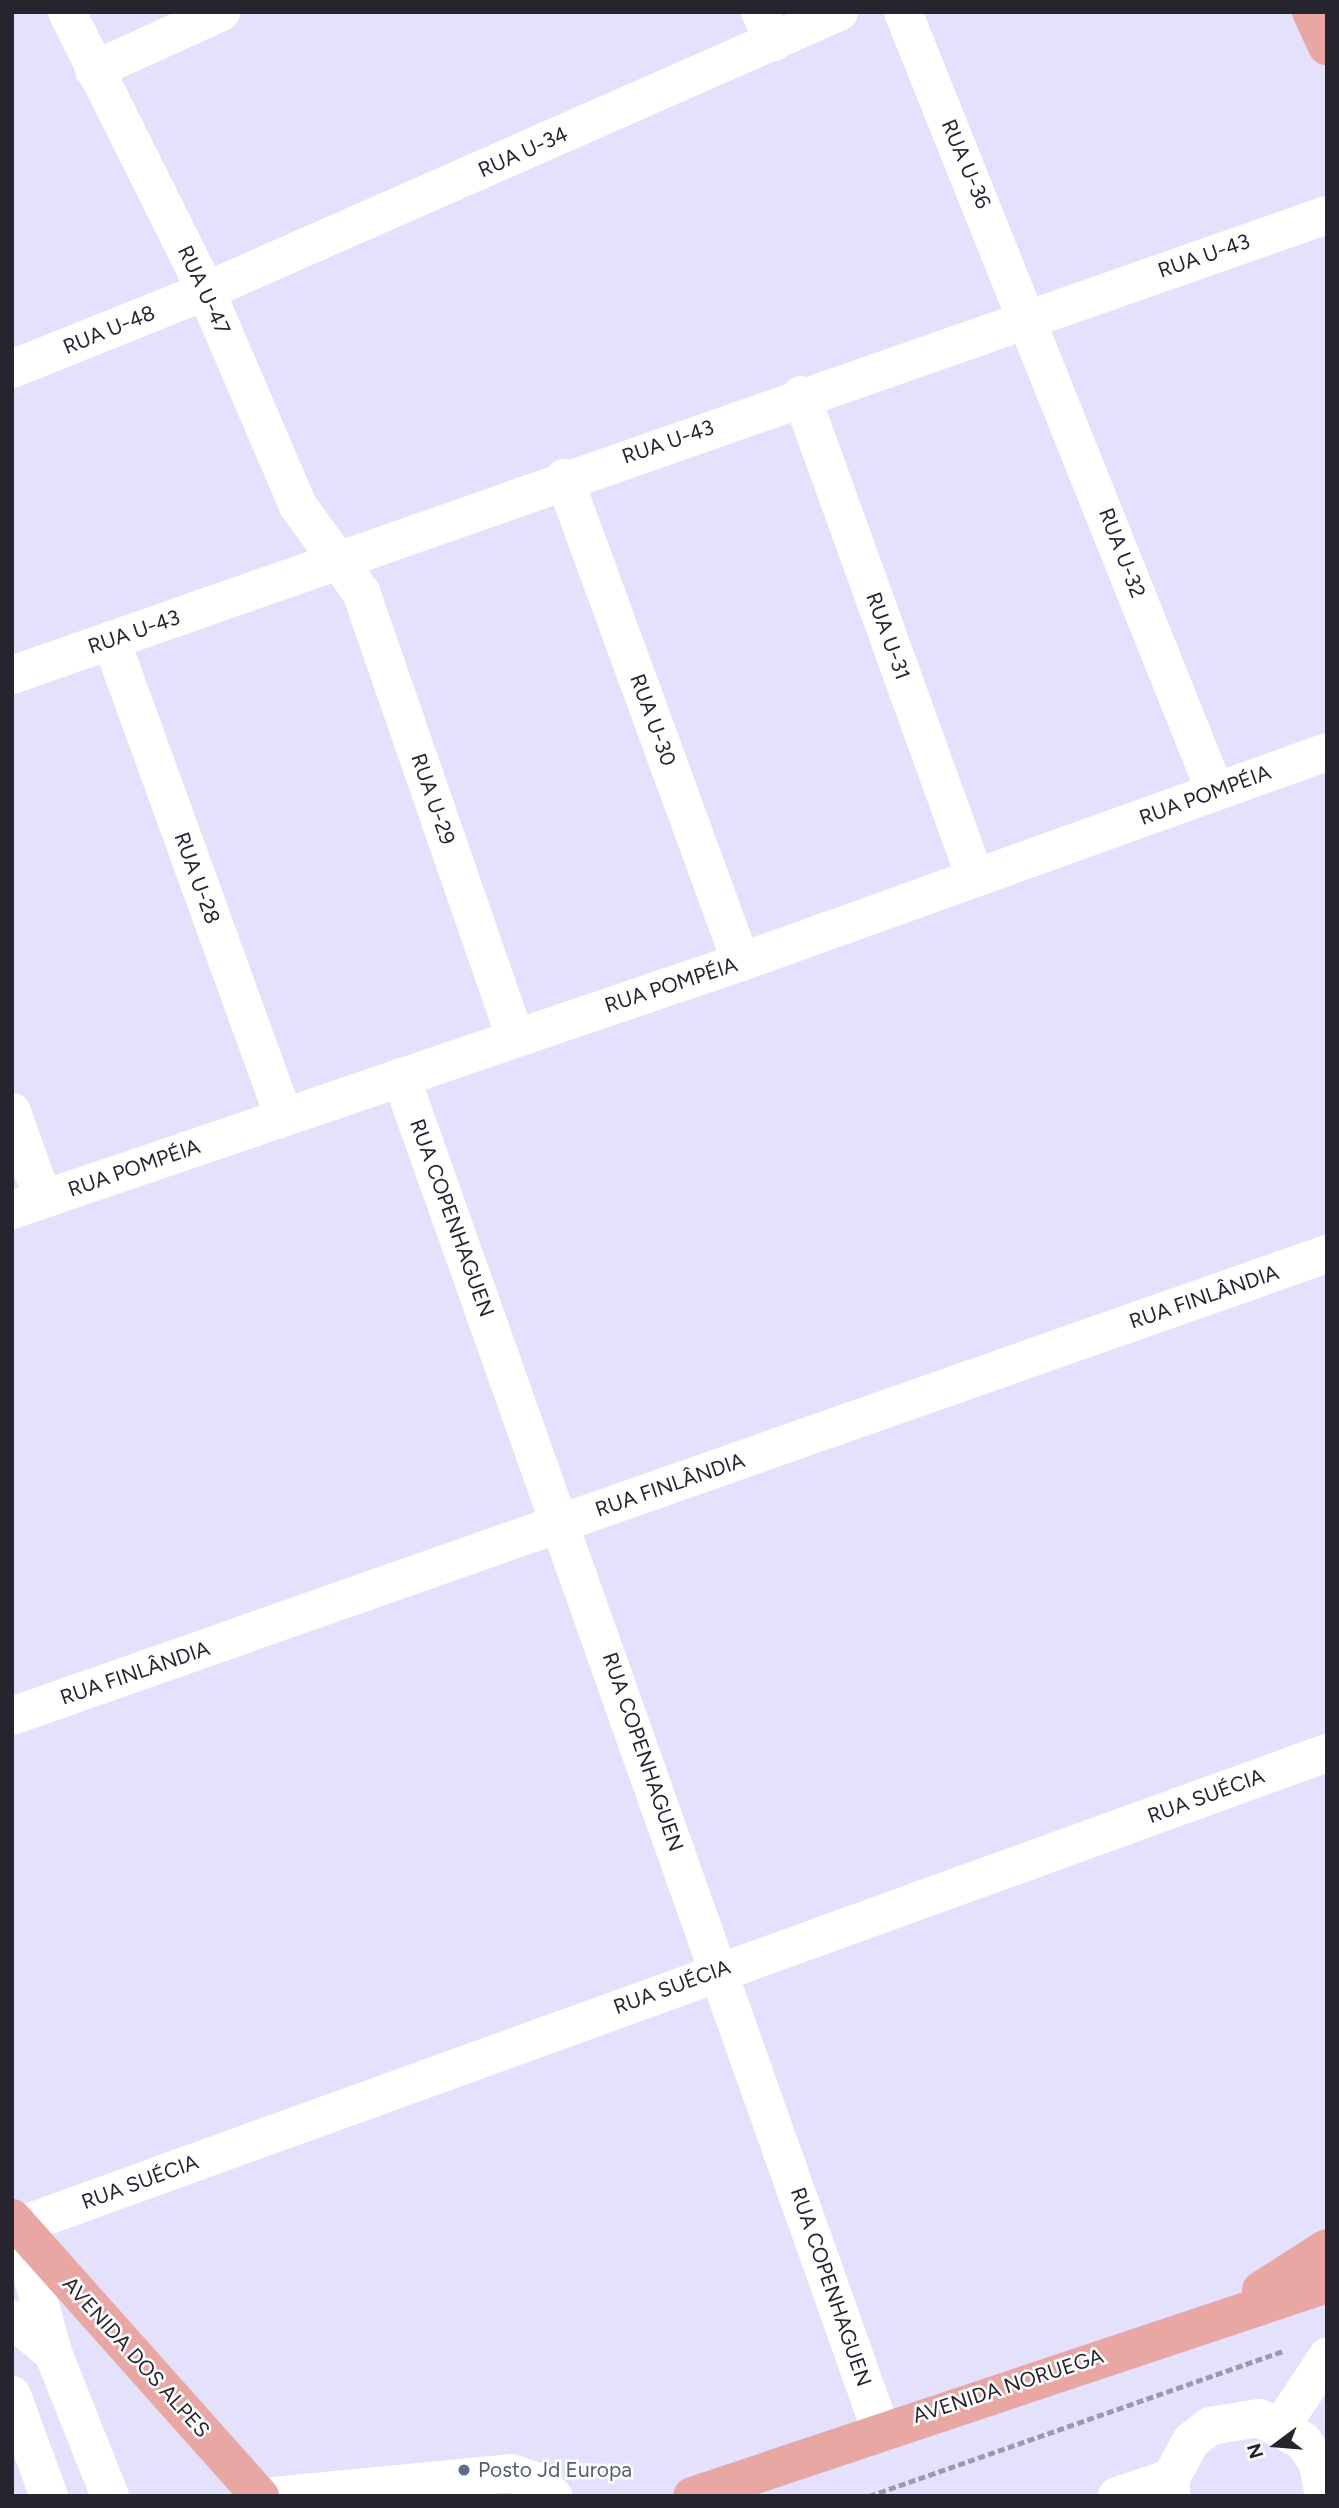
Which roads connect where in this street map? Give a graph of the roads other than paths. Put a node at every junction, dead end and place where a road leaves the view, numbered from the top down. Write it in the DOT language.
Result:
graph roads {
  1 [pos="67,12"];
  2 [pos="221,12"];
  3 [pos="839,12"];
  4 [pos="903,12"];
  5 [pos="1311,12"];
  6 [pos="767,27"];
  7 [pos="1327,47"];
  8 [pos="94,70"];
  9 [pos="1327,215"];
  10 [pos="206,291"];
  11 [pos="1030,315"];
  12 [pos="12,369"];
  13 [pos="801,395"];
  14 [pos="564,478"];
  15 [pos="344,564"];
  16 [pos="111,640"];
  17 [pos="12,675"];
  18 [pos="1327,752"];
  19 [pos="1216,791"];
  20 [pos="975,877"];
  21 [pos="741,962"];
  22 [pos="515,1037"];
  23 [pos="401,1077"];
  24 [pos="12,1112"];
  25 [pos="284,1117"];
  26 [pos="28,1205"];
  27 [pos="1327,1254"];
  28 [pos="563,1523"];
  29 [pos="12,1716"];
  30 [pos="1327,1753"];
  31 [pos="720,1969"];
  32 [pos="16,2222"];
  33 [pos="1327,2248"];
  34 [pos="1327,2284"];
  35 [pos="12,2319"];
  36 [pos="1218,2319"];
  37 [pos="53,2353"];
  38 [pos="1327,2357"];
  39 [pos="12,2395"];
  40 [pos="1282,2425"];
  41 [pos="880,2428"];
  42 [pos="1171,2487"];
  43 [pos="49,2496"];
  44 [pos="110,2496"];
  45 [pos="260,2496"];
  46 [pos="273,2496"];
  47 [pos="553,2496"];
  48 [pos="692,2496"];
  49 [pos="1117,2496"];
  50 [pos="1324,2496"];
  1 -- 8 [label="street, RUA U-47"];
  2 -- 8 [label="street"];
  3 -- 6 [label="street, RUA U-34"];
  4 -- 11 [label="street, RUA U-36"];
  5 -- 7 [label="main road"];
  6 -- 10 [label="street, RUA U-34"];
  8 -- 10 [label="street, RUA U-47"];
  9 -- 11 [label="street, RUA U-43"];
  10 -- 12 [label="street, RUA U-48"];
  10 -- 15 [label="street, RUA U-47"];
  11 -- 13 [label="street, RUA U-43"];
  11 -- 19 [label="street, RUA U-32"];
  13 -- 14 [label="street, RUA U-43"];
  13 -- 20 [label="street, RUA U-31"];
  14 -- 15 [label="street, RUA U-43"];
  14 -- 21 [label="street, RUA U-30"];
  15 -- 16 [label="street, RUA U-43"];
  15 -- 22 [label="street, RUA U-29"];
  16 -- 17 [label="street, RUA U-43"];
  16 -- 25 [label="street, RUA U-28"];
  18 -- 19 [label="street, RUA POMPÉIA"];
  19 -- 20 [label="street, RUA POMPÉIA"];
  20 -- 21 [label="street, RUA POMPÉIA"];
  21 -- 22 [label="street, RUA POMPÉIA"];
  22 -- 23 [label="street, RUA POMPÉIA"];
  23 -- 25 [label="street, RUA POMPÉIA"];
  23 -- 28 [label="street, RUA COPENHAGUEN"];
  24 -- 26 [label="street"];
  25 -- 26 [label="street, RUA POMPÉIA"];
  27 -- 28 [label="street, RUA FINLÂNDIA"];
  28 -- 29 [label="street, RUA FINLÂNDIA"];
  28 -- 31 [label="street, RUA COPENHAGUEN"];
  30 -- 31 [label="street, RUA SUÉCIA"];
  31 -- 32 [label="street, RUA SUÉCIA"];
  31 -- 41 [label="street, RUA COPENHAGUEN"];
  32 -- 37 [label="street"];
  32 -- 45 [label="main road, AVENIDA DOS ALPES"];
  33 -- 36 [label="main road"];
  34 -- 36 [label="main road, AVENIDA NORUEGA"];
  35 -- 37 [label="street"];
  36 -- 41 [label="main road, AVENIDA NORUEGA"];
  37 -- 44 [label="street"];
  38 -- 40 [label="street"];
  39 -- 43 [label="street"];
  40 -- 42 [label="street"];
  40 -- 50 [label="street"];
  41 -- 48 [label="main road, AVENIDA NORUEGA"];
  42 -- 49 [label="street"];
  46 -- 47 [label="street"];
}
